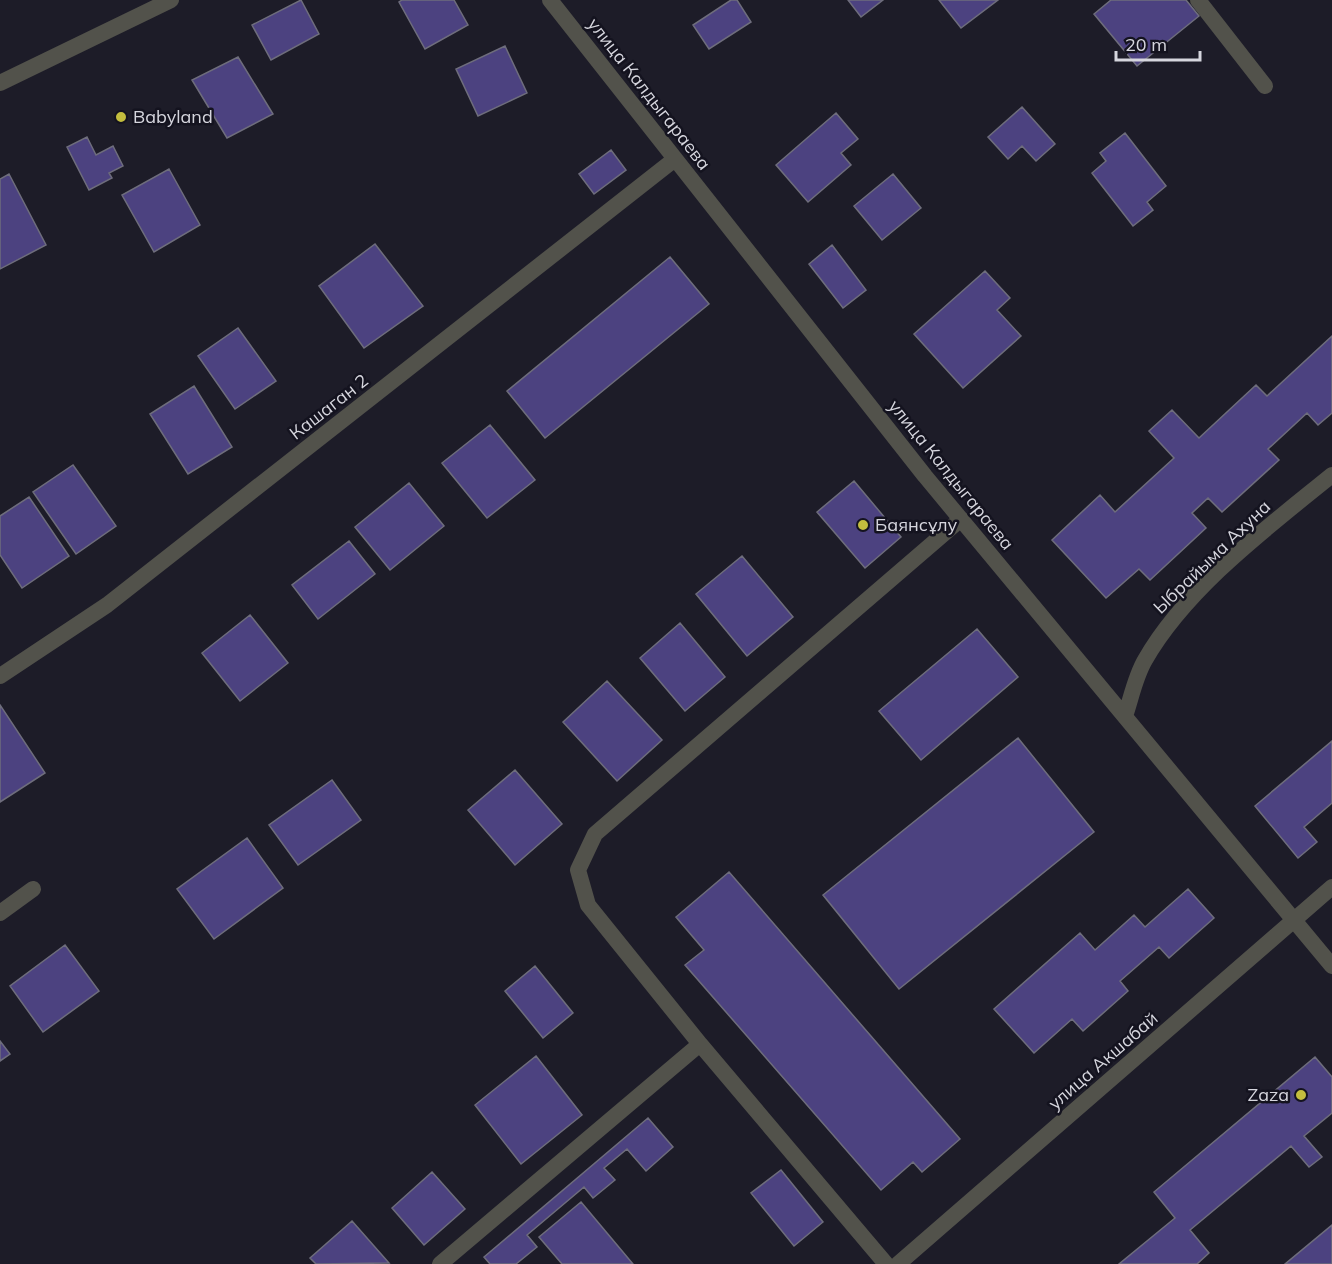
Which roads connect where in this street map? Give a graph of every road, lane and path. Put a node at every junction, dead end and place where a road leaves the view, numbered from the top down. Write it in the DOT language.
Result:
graph roads {
  1 [pos="171,0"];
  2 [pos="550,0"];
  3 [pos="1198,0"];
  4 [pos="0,83"];
  5 [pos="1264,86"];
  6 [pos="675,159"];
  7 [pos="1332,475"];
  8 [pos="961,519"];
  9 [pos="0,676"];
  10 [pos="1125,717"];
  11 [pos="1332,887"];
  12 [pos="33,889"];
  13 [pos="0,913"];
  14 [pos="1295,921"];
  15 [pos="1332,966"];
  16 [pos="700,1044"];
  17 [pos="440,1264"];
  18 [pos="886,1264"];
  19 [pos="898,1264"];
  1 -- 4 [label="street"];
  2 -- 6 [label="street, улица Калдыгараева"];
  3 -- 5 [label="street"];
  6 -- 8 [label="street, улица Калдыгараева"];
  6 -- 9 [label="street, Кашаган 2"];
  7 -- 10 [label="street, Ыбрайыма Ахуна"];
  8 -- 10 [label="street, улица Калдыгараева"];
  8 -- 16 [label="street"];
  10 -- 14 [label="street, улица Калдыгараева"];
  11 -- 14 [label="street, улица Акшабай"];
  12 -- 13 [label="street"];
  14 -- 15 [label="street, улица Калдыгараева"];
  14 -- 19 [label="street, улица Акшабай"];
  16 -- 17 [label="street"];
  16 -- 18 [label="street"];
}
